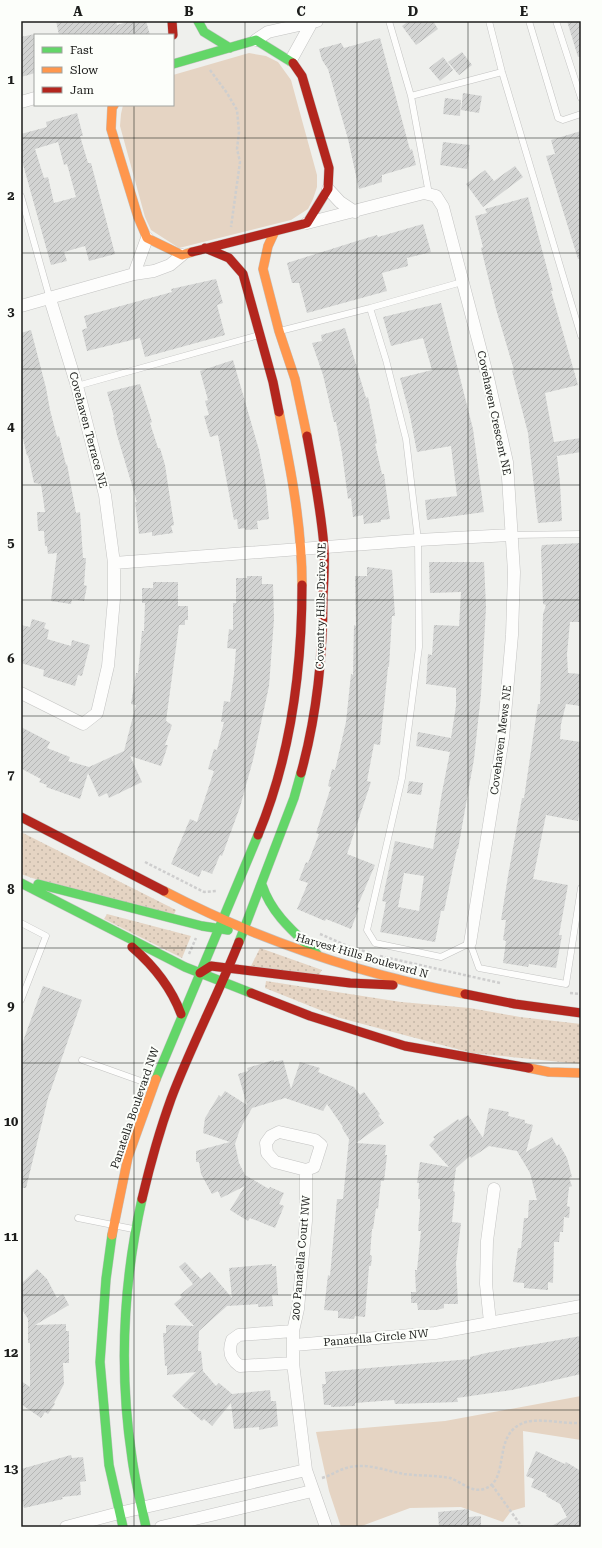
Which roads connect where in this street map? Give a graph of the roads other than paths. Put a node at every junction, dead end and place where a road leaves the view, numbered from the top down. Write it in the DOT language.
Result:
graph roads {
  1 [pos="172,21"];
  2 [pos="198,21"];
  3 [pos="389,21"];
  4 [pos="489,21"];
  5 [pos="529,21"];
  6 [pos="556,21"];
  7 [pos="314,22"];
  8 [pos="173,34"];
  9 [pos="256,40"];
  10 [pos="230,48"];
  11 [pos="291,60"];
  12 [pos="174,64"];
  13 [pos="502,72"];
  14 [pos="411,96"];
  15 [pos="34,98"];
  16 [pos="581,98"];
  17 [pos="21,102"];
  18 [pos="111,106"];
  19 [pos="581,114"];
  20 [pos="328,189"];
  21 [pos="429,194"];
  22 [pos="21,196"];
  23 [pos="355,212"];
  24 [pos="307,223"];
  25 [pos="274,233"];
  26 [pos="147,238"];
  27 [pos="205,248"];
  28 [pos="182,256"];
  29 [pos="139,274"];
  30 [pos="462,282"];
  31 [pos="50,299"];
  32 [pos="21,306"];
  33 [pos="370,308"];
  34 [pos="279,331"];
  35 [pos="259,335"];
  36 [pos="581,336"];
  37 [pos="77,386"];
  38 [pos="581,534"];
  39 [pos="512,535"];
  40 [pos="418,540"];
  41 [pos="324,548"];
  42 [pos="302,549"];
  43 [pos="114,563"];
  44 [pos="21,693"];
  45 [pos="21,817"];
  46 [pos="21,879"];
  47 [pos="21,883"];
  48 [pos="262,885"];
  49 [pos="581,888"];
  50 [pos="21,923"];
  51 [pos="220,924"];
  52 [pos="109,927"];
  53 [pos="245,929"];
  54 [pos="470,943"];
  55 [pos="321,958"];
  56 [pos="229,967"];
  57 [pos="200,973"];
  58 [pos="223,983"];
  59 [pos="418,985"];
  60 [pos="21,1000"];
  61 [pos="581,1013"];
  62 [pos="182,1014"];
  63 [pos="82,1060"];
  64 [pos="581,1073"];
  65 [pos="154,1086"];
  66 [pos="306,1170"];
  67 [pos="494,1189"];
  68 [pos="78,1218"];
  69 [pos="113,1225"];
  70 [pos="135,1229"];
  71 [pos="581,1306"];
  72 [pos="490,1322"];
  73 [pos="293,1331"];
  74 [pos="294,1345"];
  75 [pos="293,1363"];
  76 [pos="309,1481"];
  77 [pos="142,1507"];
  78 [pos="119,1513"];
  79 [pos="66,1527"];
  80 [pos="123,1527"];
  81 [pos="146,1527"];
  82 [pos="162,1527"];
  83 [pos="326,1527"];
  1 -- 8 [label="street"];
  2 -- 10 [label="street"];
  3 -- 14 [label="lane"];
  4 -- 13 [label="lane"];
  5 -- 19 [label="lane"];
  6 -- 16 [label="lane"];
  7 -- 9 [label="street"];
  7 -- 11 [label="street"];
  9 -- 10 [label="street"];
  9 -- 11 [label="street"];
  10 -- 12 [label="street"];
  11 -- 20 [label="street"];
  13 -- 14 [label="lane"];
  13 -- 36 [label="lane"];
  14 -- 21 [label="lane"];
  15 -- 17 [label="street"];
  18 -- 26 [label="street"];
  20 -- 23 [label="street"];
  20 -- 24 [label="street"];
  21 -- 23 [label="street"];
  21 -- 30 [label="street, Covehaven Crescent NE"];
  22 -- 31 [label="lane"];
  23 -- 24 [label="street"];
  24 -- 25 [label="street"];
  25 -- 27 [label="street"];
  25 -- 34 [label="street, Coventry Hills Drive NE"];
  26 -- 28 [label="street"];
  26 -- 29 [label="street"];
  27 -- 28 [label="street"];
  27 -- 35 [label="street, Coventry Hills Drive NE"];
  28 -- 29 [label="street"];
  29 -- 31 [label="street"];
  30 -- 33 [label="lane"];
  30 -- 39 [label="street, Covehaven Crescent NE"];
  31 -- 32 [label="street"];
  31 -- 37 [label="street, Covehaven Terrace NE"];
  33 -- 34 [label="lane"];
  33 -- 40 [label="lane"];
  34 -- 41 [label="street, Coventry Hills Drive NE"];
  35 -- 37 [label="lane"];
  35 -- 42 [label="street, Coventry Hills Drive NE"];
  37 -- 43 [label="street, Covehaven Terrace NE"];
  38 -- 39 [label="lane"];
  39 -- 40 [label="street"];
  39 -- 54 [label="street, Covehaven Mews NE"];
  40 -- 41 [label="street"];
  40 -- 54 [label="lane"];
  41 -- 42 [label="street"];
  41 -- 48 [label="street, Coventry Hills Drive NE"];
  42 -- 43 [label="street"];
  42 -- 51 [label="street, Coventry Hills Drive NE"];
  43 -- 44 [label="street, Covehaven Terrace NE"];
  45 -- 51 [label="street, Harvest Hills Boulevard N"];
  46 -- 51 [label="street"];
  47 -- 52 [label="street"];
  48 -- 53 [label="street, Coventry Hills Drive NE"];
  48 -- 55 [label="street"];
  49 -- 54 [label="lane"];
  50 -- 60 [label="lane"];
  51 -- 53 [label="street, Harvest Hills Boulevard N"];
  51 -- 57 [label="street, Panatella Boulevard NW"];
  52 -- 57 [label="street"];
  52 -- 62 [label="street"];
  53 -- 55 [label="street, Harvest Hills Boulevard N"];
  53 -- 56 [label="street"];
  55 -- 59 [label="street, Harvest Hills Boulevard N"];
  56 -- 57 [label="street"];
  56 -- 58 [label="street"];
  56 -- 59 [label="street"];
  57 -- 58 [label="street"];
  57 -- 62 [label="street, Panatella Boulevard NW"];
  58 -- 64 [label="street"];
  58 -- 70 [label="street"];
  59 -- 61 [label="street, Harvest Hills Boulevard N"];
  62 -- 65 [label="street, Panatella Boulevard NW"];
  63 -- 65 [label="lane"];
  65 -- 69 [label="street, Panatella Boulevard NW"];
  66 -- 73 [label="street, 200 Panatella Court NW"];
  67 -- 72 [label="street"];
  68 -- 69 [label="lane"];
  69 -- 70 [label="lane"];
  69 -- 78 [label="street, Panatella Boulevard NW"];
  70 -- 77 [label="street"];
  71 -- 72 [label="street, Panatella Circle NW"];
  72 -- 74 [label="street, Panatella Circle NW"];
  73 -- 74 [label="street, 200 Panatella Court NW"];
  73 -- 75 [label="street"];
  74 -- 75 [label="street"];
  75 -- 76 [label="street"];
  76 -- 77 [label="street"];
  76 -- 82 [label="street"];
  76 -- 83 [label="street"];
  77 -- 78 [label="street"];
  77 -- 81 [label="street"];
  78 -- 79 [label="street"];
  78 -- 80 [label="street, Panatella Boulevard NW"];
}
